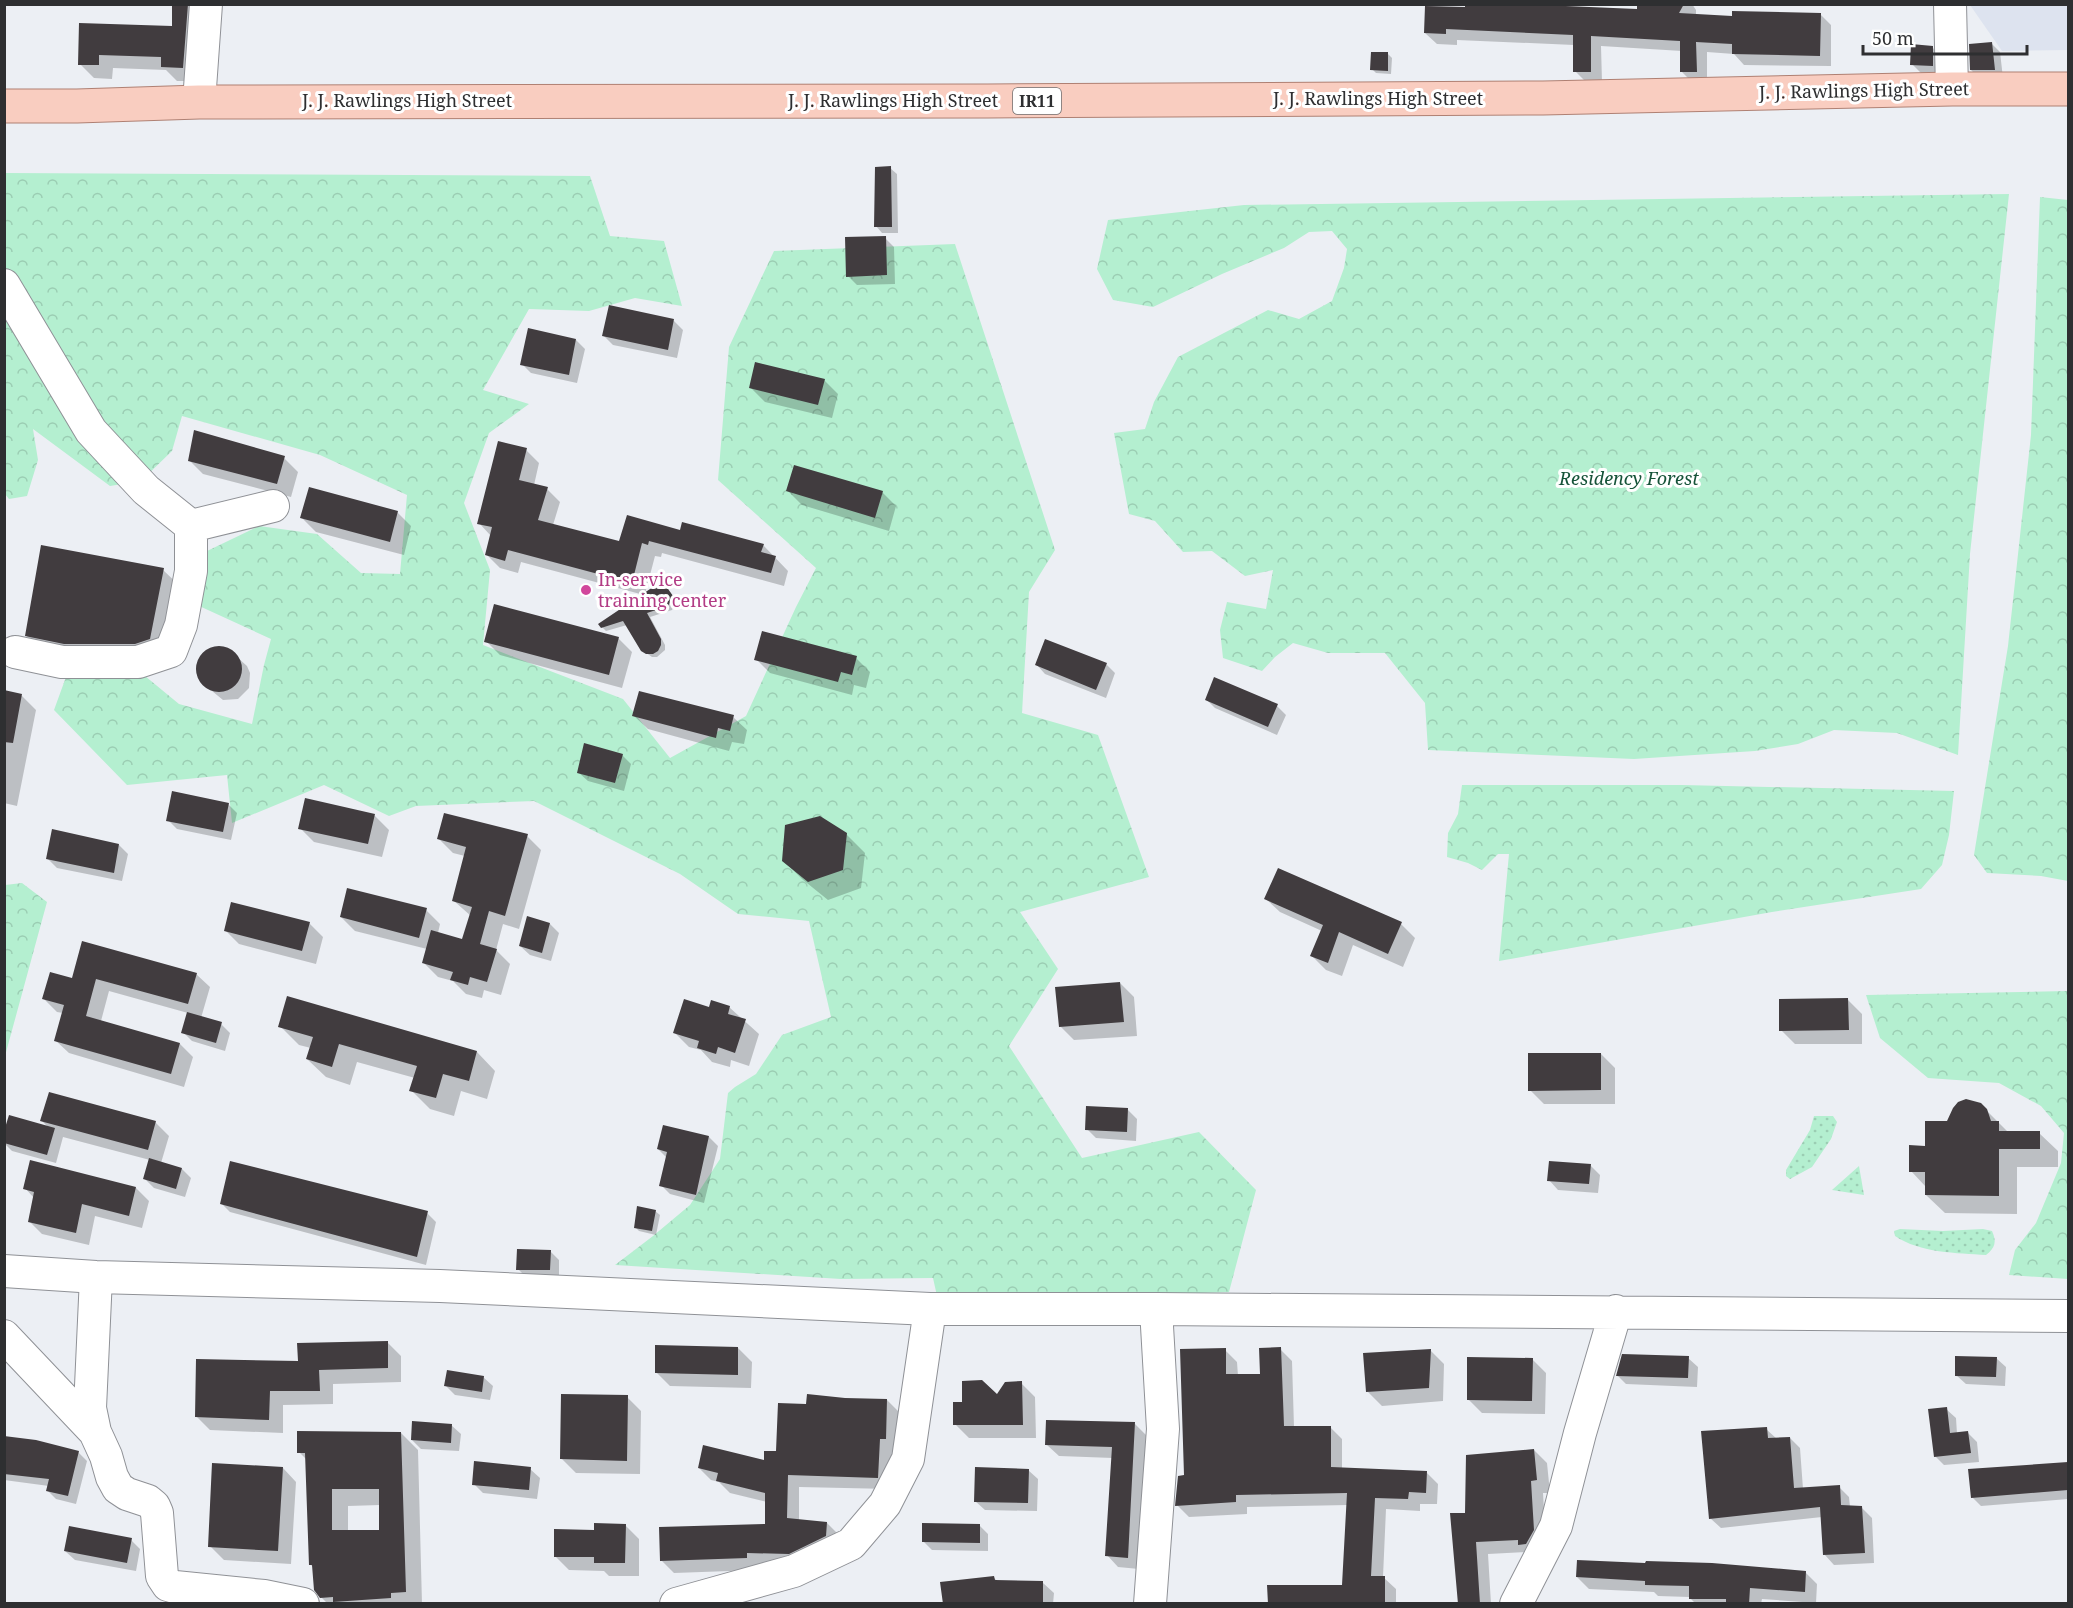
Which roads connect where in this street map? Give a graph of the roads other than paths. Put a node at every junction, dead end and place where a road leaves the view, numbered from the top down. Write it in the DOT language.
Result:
graph roads {
  1 [pos="206,4"];
  2 [pos="1950,4"];
  3 [pos="2068,88"];
  4 [pos="1952,89"];
  5 [pos="199,102"];
  6 [pos="4,106"];
  7 [pos="4,285"];
  8 [pos="273,506"];
  9 [pos="191,526"];
  10 [pos="15,652"];
  11 [pos="4,1271"];
  12 [pos="96,1277"];
  13 [pos="930,1309"];
  14 [pos="1156,1309"];
  15 [pos="1616,1311"];
  16 [pos="2068,1317"];
  17 [pos="4,1336"];
  18 [pos="95,1432"];
  19 [pos="270,1600"];
  20 [pos="303,1604"];
  21 [pos="676,1604"];
  22 [pos="1150,1604"];
  23 [pos="1516,1604"];
  1 -- 5 [label="street"];
  2 -- 4 [label="street"];
  3 -- 4 [label="main road, J. J. Rawlings High Street / IR11"];
  4 -- 5 [label="main road, J. J. Rawlings High Street / IR11"];
  5 -- 6 [label="main road, J. J. Rawlings High Street / IR11"];
  7 -- 9 [label="street"];
  8 -- 9 [label="street"];
  9 -- 10 [label="street"];
  11 -- 12 [label="street"];
  12 -- 13 [label="street"];
  12 -- 18 [label="street"];
  13 -- 14 [label="street"];
  13 -- 21 [label="street"];
  14 -- 15 [label="street"];
  14 -- 22 [label="street"];
  15 -- 16 [label="street"];
  15 -- 23 [label="street"];
  17 -- 18 [label="street"];
  18 -- 19 [label="street"];
  19 -- 20 [label="street"];
}
